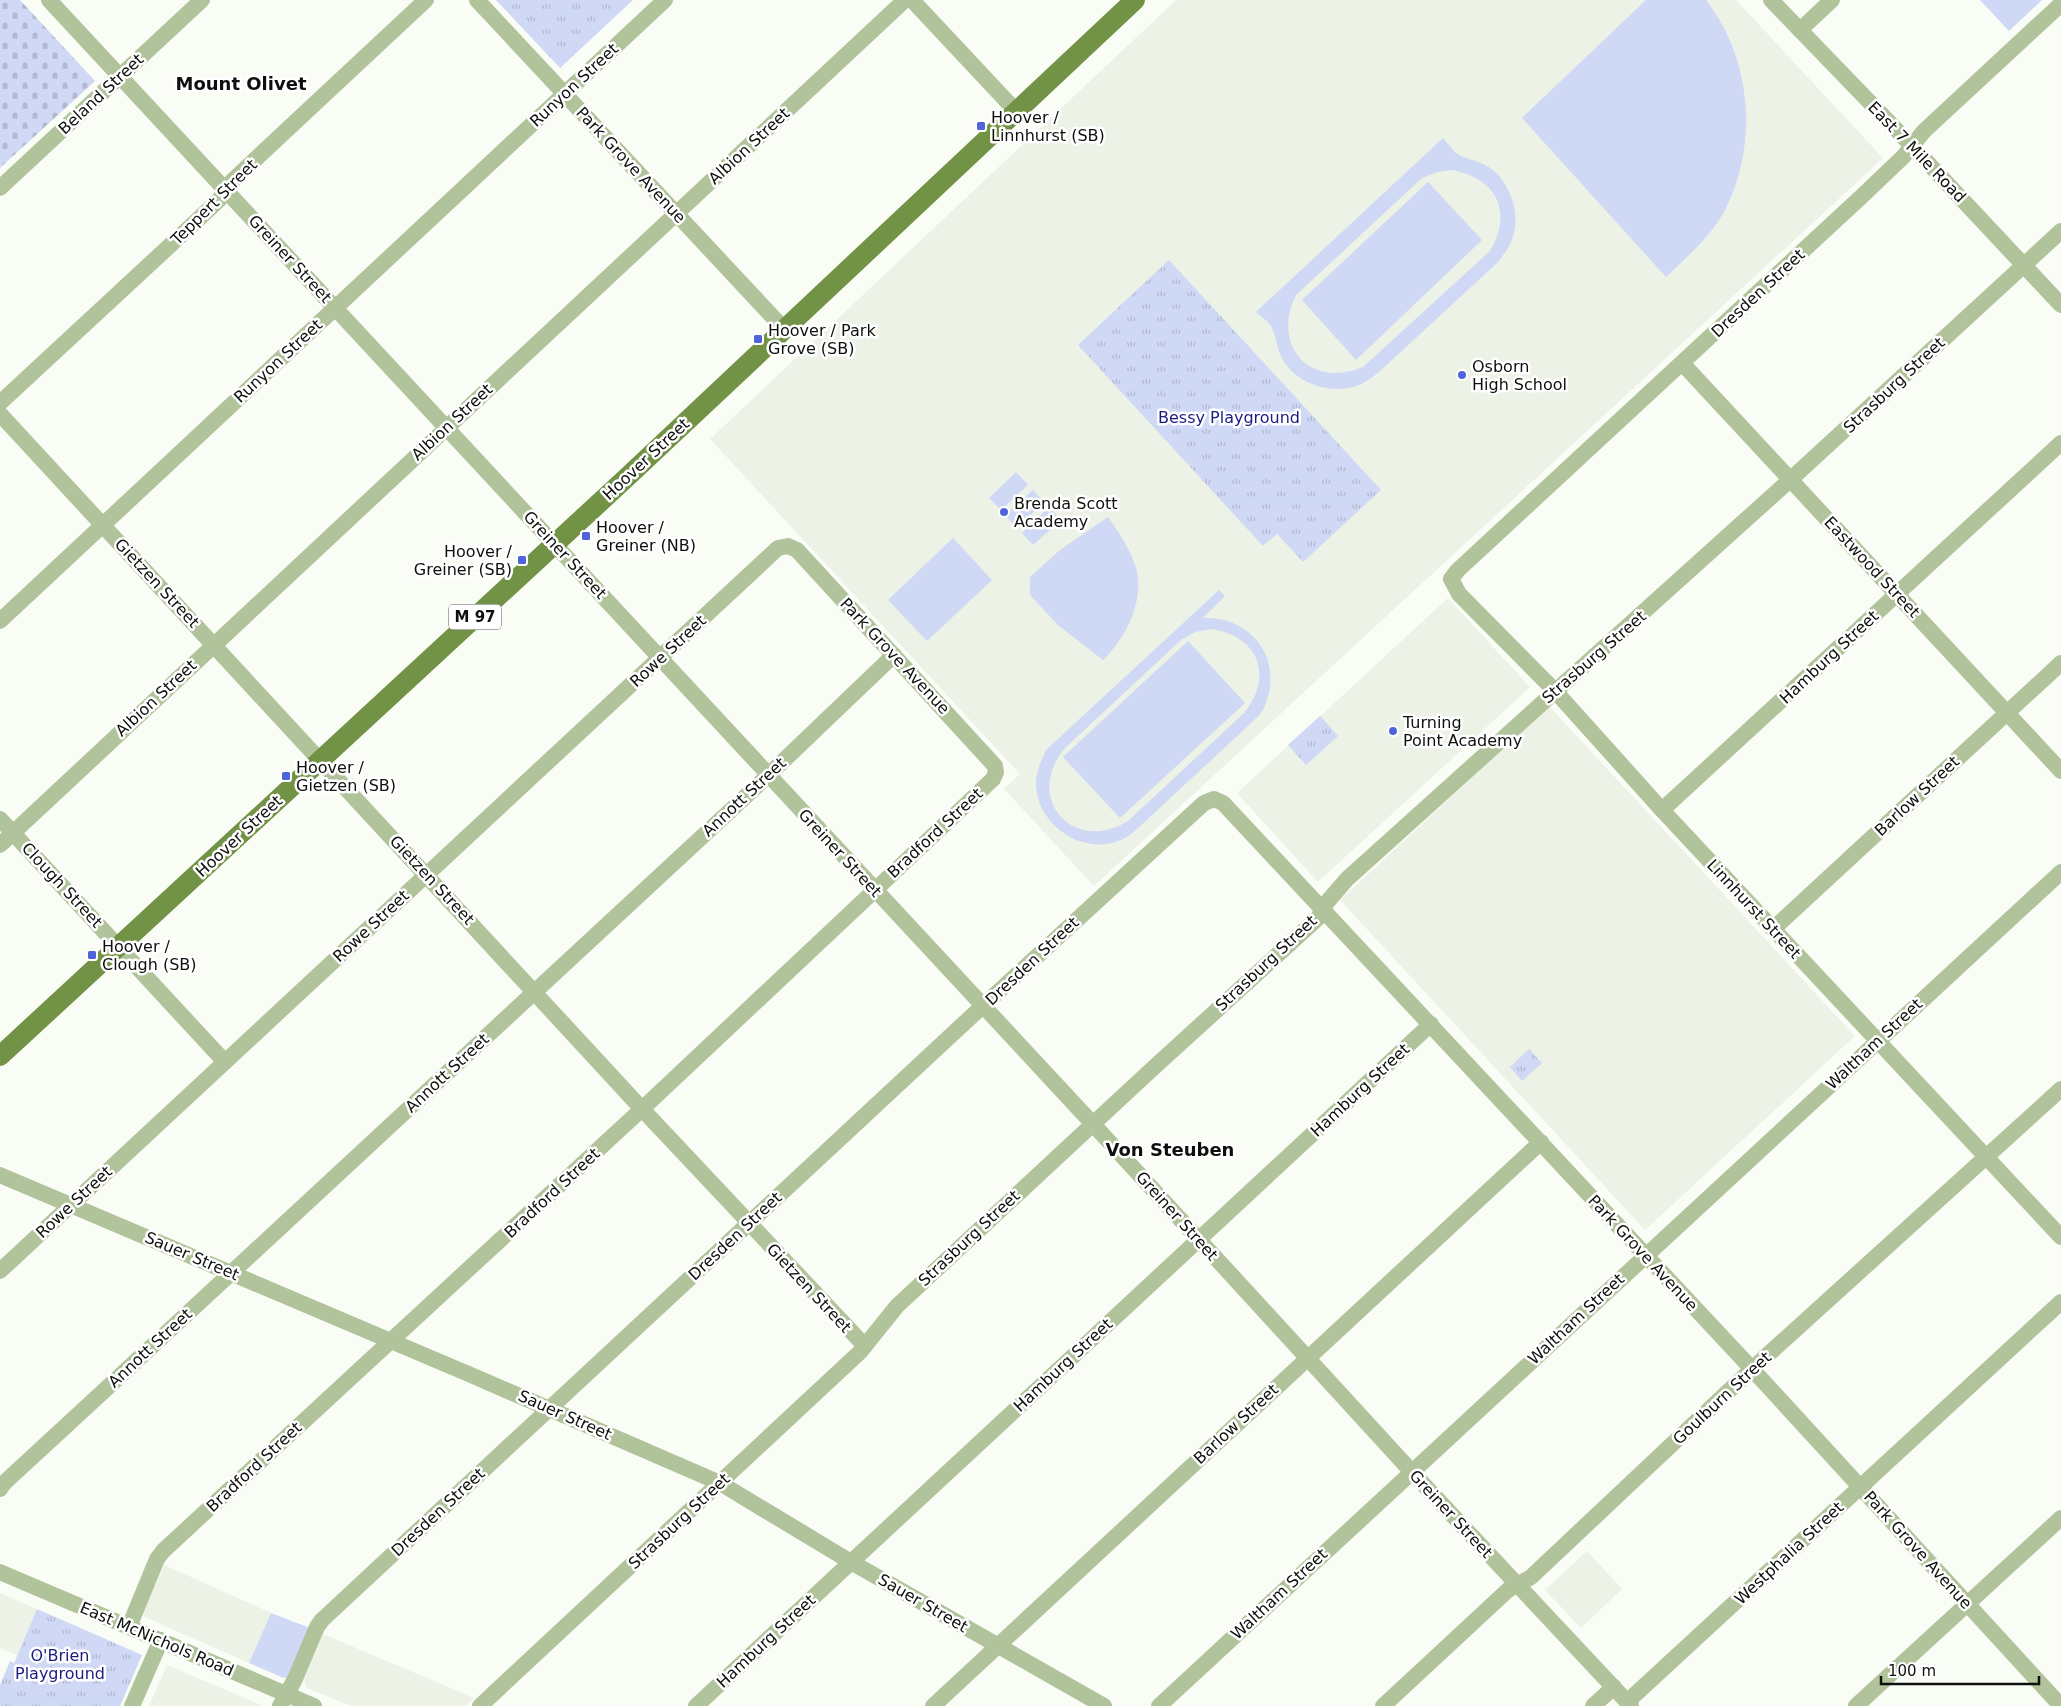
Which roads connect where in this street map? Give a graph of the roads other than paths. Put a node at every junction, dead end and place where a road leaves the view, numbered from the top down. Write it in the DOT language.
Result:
graph roads {
  1 [pos="49,0"];
  2 [pos="202,0"];
  3 [pos="426,0"];
  4 [pos="477,0"];
  5 [pos="666,0"];
  6 [pos="905,0"];
  7 [pos="912,0"];
  8 [pos="1135,0"];
  9 [pos="1771,0"];
  10 [pos="1832,0"];
  11 [pos="2061,4"];
  12 [pos="1800,30"];
  13 [pos="121,77"];
  14 [pos="565,94"];
  15 [pos="1016,111"];
  16 [pos="1912,146"];
  17 [pos="0,188"];
  18 [pos="226,190"];
  19 [pos="676,213"];
  20 [pos="2061,231"];
  21 [pos="2024,265"];
  22 [pos="2061,305"];
  23 [pos="335,308"];
  24 [pos="784,329"];
  25 [pos="1682,363"];
  26 [pos="0,403"];
  27 [pos="0,414"];
  28 [pos="447,427"];
  29 [pos="2061,443"];
  30 [pos="1791,479"];
  31 [pos="103,524"];
  32 [pos="555,544"];
  33 [pos="788,546"];
  34 [pos="1451,579"];
  35 [pos="1897,595"];
  36 [pos="0,621"];
  37 [pos="214,644"];
  38 [pos="894,655"];
  39 [pos="660,658"];
  40 [pos="2061,663"];
  41 [pos="1556,692"];
  42 [pos="2007,713"];
  43 [pos="321,760"];
  44 [pos="2061,771"];
  45 [pos="996,772"];
  46 [pos="768,775"];
  47 [pos="1223,803"];
  48 [pos="1662,810"];
  49 [pos="0,819"];
  50 [pos="13,833"];
  51 [pos="0,845"];
  52 [pos="2061,872"];
  53 [pos="427,874"];
  54 [pos="874,890"];
  55 [pos="1322,908"];
  56 [pos="1772,929"];
  57 [pos="118,947"];
  58 [pos="535,992"];
  59 [pos="982,1006"];
  60 [pos="1431,1024"];
  61 [pos="1877,1041"];
  62 [pos="0,1056"];
  63 [pos="225,1062"];
  64 [pos="2061,1089"];
  65 [pos="642,1109"];
  66 [pos="1092,1123"];
  67 [pos="1541,1142"];
  68 [pos="1987,1158"];
  69 [pos="0,1175"];
  70 [pos="71,1205"];
  71 [pos="748,1223"];
  72 [pos="2061,1237"];
  73 [pos="1198,1239"];
  74 [pos="1645,1255"];
  75 [pos="0,1271"];
  76 [pos="230,1273"];
  77 [pos="2061,1302"];
  78 [pos="392,1341"];
  79 [pos="865,1346"];
  80 [pos="1307,1358"];
  81 [pos="1752,1369"];
  82 [pos="550,1408"];
  83 [pos="1411,1471"];
  84 [pos="720,1483"];
  85 [pos="1861,1487"];
  86 [pos="0,1489"];
  87 [pos="2061,1518"];
  88 [pos="851,1562"];
  89 [pos="0,1572"];
  90 [pos="1517,1583"];
  91 [pos="1967,1604"];
  92 [pos="129,1627"];
  93 [pos="160,1640"];
  94 [pos="998,1646"];
  95 [pos="1614,1687"];
  96 [pos="283,1700"];
  97 [pos="1629,1704"];
  98 [pos="132,1706"];
  99 [pos="314,1706"];
  100 [pos="480,1706"];
  101 [pos="696,1706"];
  102 [pos="933,1706"];
  103 [pos="1104,1706"];
  104 [pos="1158,1706"];
  105 [pos="1383,1706"];
  106 [pos="1593,1706"];
  107 [pos="1856,1706"];
  108 [pos="2061,1706"];
  1 -- 13 [label="street, Greiner Street"];
  2 -- 13 [label="street, Beland Street"];
  3 -- 18 [label="street, Teppert Street"];
  4 -- 14 [label="street, Park Grove Avenue"];
  5 -- 14 [label="street, Runyon Street"];
  6 -- 19 [label="street, Albion Street"];
  7 -- 15 [label="street"];
  8 -- 15 [label="main road, Hoover Street / M 97"];
  9 -- 12 [label="street, East 7 Mile Road"];
  10 -- 12 [label="street"];
  11 -- 16 [label="street, Dresden Street"];
  12 -- 16 [label="street, East 7 Mile Road"];
  13 -- 17 [label="street, Beland Street"];
  13 -- 18 [label="street, Greiner Street"];
  14 -- 19 [label="street, Park Grove Avenue"];
  14 -- 23 [label="street, Runyon Street"];
  15 -- 24 [label="main road, Hoover Street / M 97"];
  16 -- 21 [label="street, East 7 Mile Road"];
  16 -- 25 [label="street, Dresden Street"];
  18 -- 23 [label="street, Greiner Street"];
  18 -- 26 [label="street, Teppert Street"];
  19 -- 24 [label="street, Park Grove Avenue"];
  19 -- 28 [label="street, Albion Street"];
  20 -- 21 [label="street, Strasburg Street"];
  21 -- 22 [label="street, East 7 Mile Road"];
  21 -- 30 [label="street, Strasburg Street"];
  23 -- 28 [label="street, Greiner Street"];
  23 -- 31 [label="street, Runyon Street"];
  24 -- 32 [label="main road, Hoover Street / M 97"];
  25 -- 30 [label="street, Eastwood Street"];
  25 -- 34 [label="street, Dresden Street"];
  27 -- 31 [label="street, Gietzen Street"];
  28 -- 32 [label="street, Greiner Street"];
  28 -- 37 [label="street, Albion Street"];
  29 -- 35 [label="street, Hamburg Street"];
  30 -- 35 [label="street, Eastwood Street"];
  30 -- 41 [label="street, Strasburg Street"];
  31 -- 36 [label="street, Runyon Street"];
  31 -- 37 [label="street, Gietzen Street"];
  32 -- 39 [label="street, Greiner Street"];
  32 -- 43 [label="main road, Hoover Street / M 97"];
  33 -- 38 [label="street, Park Grove Avenue"];
  33 -- 39 [label="street, Rowe Street"];
  34 -- 41 [label="street, Linnhurst Street"];
  35 -- 42 [label="street, Eastwood Street"];
  35 -- 48 [label="street, Hamburg Street"];
  37 -- 43 [label="street, Gietzen Street"];
  37 -- 50 [label="street, Albion Street"];
  38 -- 45 [label="street, Park Grove Avenue"];
  38 -- 46 [label="street, Annott Street"];
  39 -- 46 [label="street, Greiner Street"];
  39 -- 53 [label="street, Rowe Street"];
  40 -- 42 [label="street, Barlow Street"];
  41 -- 48 [label="street, Linnhurst Street"];
  41 -- 55 [label="street, Strasburg Street"];
  42 -- 44 [label="street, Eastwood Street"];
  42 -- 56 [label="street, Barlow Street"];
  43 -- 53 [label="street, Gietzen Street"];
  43 -- 57 [label="main road, Hoover Street / M 97"];
  45 -- 54 [label="street, Bradford Street"];
  46 -- 54 [label="street, Greiner Street"];
  46 -- 58 [label="street, Annott Street"];
  47 -- 55 [label="street, Park Grove Avenue"];
  47 -- 59 [label="street, Dresden Street"];
  48 -- 56 [label="street, Linnhurst Street"];
  49 -- 50 [label="street, Clough Street"];
  50 -- 51 [label="street, Albion Street"];
  50 -- 57 [label="street, Clough Street"];
  52 -- 61 [label="street, Waltham Street"];
  53 -- 58 [label="street, Gietzen Street"];
  53 -- 63 [label="street, Rowe Street"];
  54 -- 59 [label="street, Greiner Street"];
  54 -- 65 [label="street, Bradford Street"];
  55 -- 60 [label="street, Park Grove Avenue"];
  55 -- 66 [label="street, Strasburg Street"];
  56 -- 61 [label="street, Linnhurst Street"];
  57 -- 62 [label="main road, Hoover Street / M 97"];
  57 -- 63 [label="street, Clough Street"];
  58 -- 65 [label="street, Gietzen Street"];
  58 -- 76 [label="street, Annott Street"];
  59 -- 66 [label="street, Greiner Street"];
  59 -- 71 [label="street, Dresden Street"];
  60 -- 67 [label="street, Park Grove Avenue"];
  60 -- 73 [label="street, Hamburg Street"];
  61 -- 68 [label="street, Linnhurst Street"];
  61 -- 74 [label="street, Waltham Street"];
  63 -- 70 [label="street, Rowe Street"];
  64 -- 68 [label="street, Goulburn Street"];
  65 -- 71 [label="street, Gietzen Street"];
  65 -- 78 [label="street, Bradford Street"];
  66 -- 73 [label="street, Greiner Street"];
  66 -- 79 [label="street, Strasburg Street"];
  67 -- 74 [label="street, Park Grove Avenue"];
  67 -- 80 [label="street, Barlow Street"];
  68 -- 72 [label="street, Linnhurst Street"];
  68 -- 81 [label="street, Goulburn Street"];
  69 -- 70 [label="street, Sauer Street"];
  70 -- 75 [label="street, Rowe Street"];
  70 -- 76 [label="street, Sauer Street"];
  71 -- 79 [label="street, Gietzen Street"];
  71 -- 82 [label="street, Dresden Street"];
  73 -- 80 [label="street, Greiner Street"];
  73 -- 88 [label="street, Hamburg Street"];
  74 -- 81 [label="street, Park Grove Avenue"];
  74 -- 83 [label="street, Waltham Street"];
  76 -- 78 [label="street, Sauer Street"];
  76 -- 86 [label="street, Annott Street"];
  77 -- 85 [label="street, Westphalia Street"];
  78 -- 82 [label="street, Sauer Street"];
  78 -- 92 [label="street, Bradford Street"];
  79 -- 84 [label="street, Strasburg Street"];
  80 -- 83 [label="street, Greiner Street"];
  80 -- 94 [label="street, Barlow Street"];
  81 -- 85 [label="street, Park Grove Avenue"];
  81 -- 90 [label="street, Goulburn Street"];
  82 -- 84 [label="street, Sauer Street"];
  82 -- 96 [label="street, Dresden Street"];
  83 -- 90 [label="street, Greiner Street"];
  83 -- 104 [label="street, Waltham Street"];
  84 -- 88 [label="street, Sauer Street"];
  84 -- 100 [label="street, Strasburg Street"];
  85 -- 91 [label="street, Park Grove Avenue"];
  85 -- 97 [label="street, Westphalia Street"];
  87 -- 91 [label="street"];
  88 -- 94 [label="street, Sauer Street"];
  88 -- 101 [label="street, Hamburg Street"];
  89 -- 92 [label="street, East McNichols Road"];
  90 -- 95 [label="street, Greiner Street"];
  90 -- 105 [label="street, Goulburn Street"];
  91 -- 107 [label="street"];
  91 -- 108 [label="street, Park Grove Avenue"];
  92 -- 93 [label="street, East McNichols Road"];
  93 -- 96 [label="street, East McNichols Road"];
  93 -- 98 [label="street"];
  94 -- 102 [label="street, Barlow Street"];
  94 -- 103 [label="street, Sauer Street"];
  95 -- 97 [label="street, Greiner Street"];
  95 -- 106 [label="street"];
  96 -- 99 [label="street, East McNichols Road"];
}
